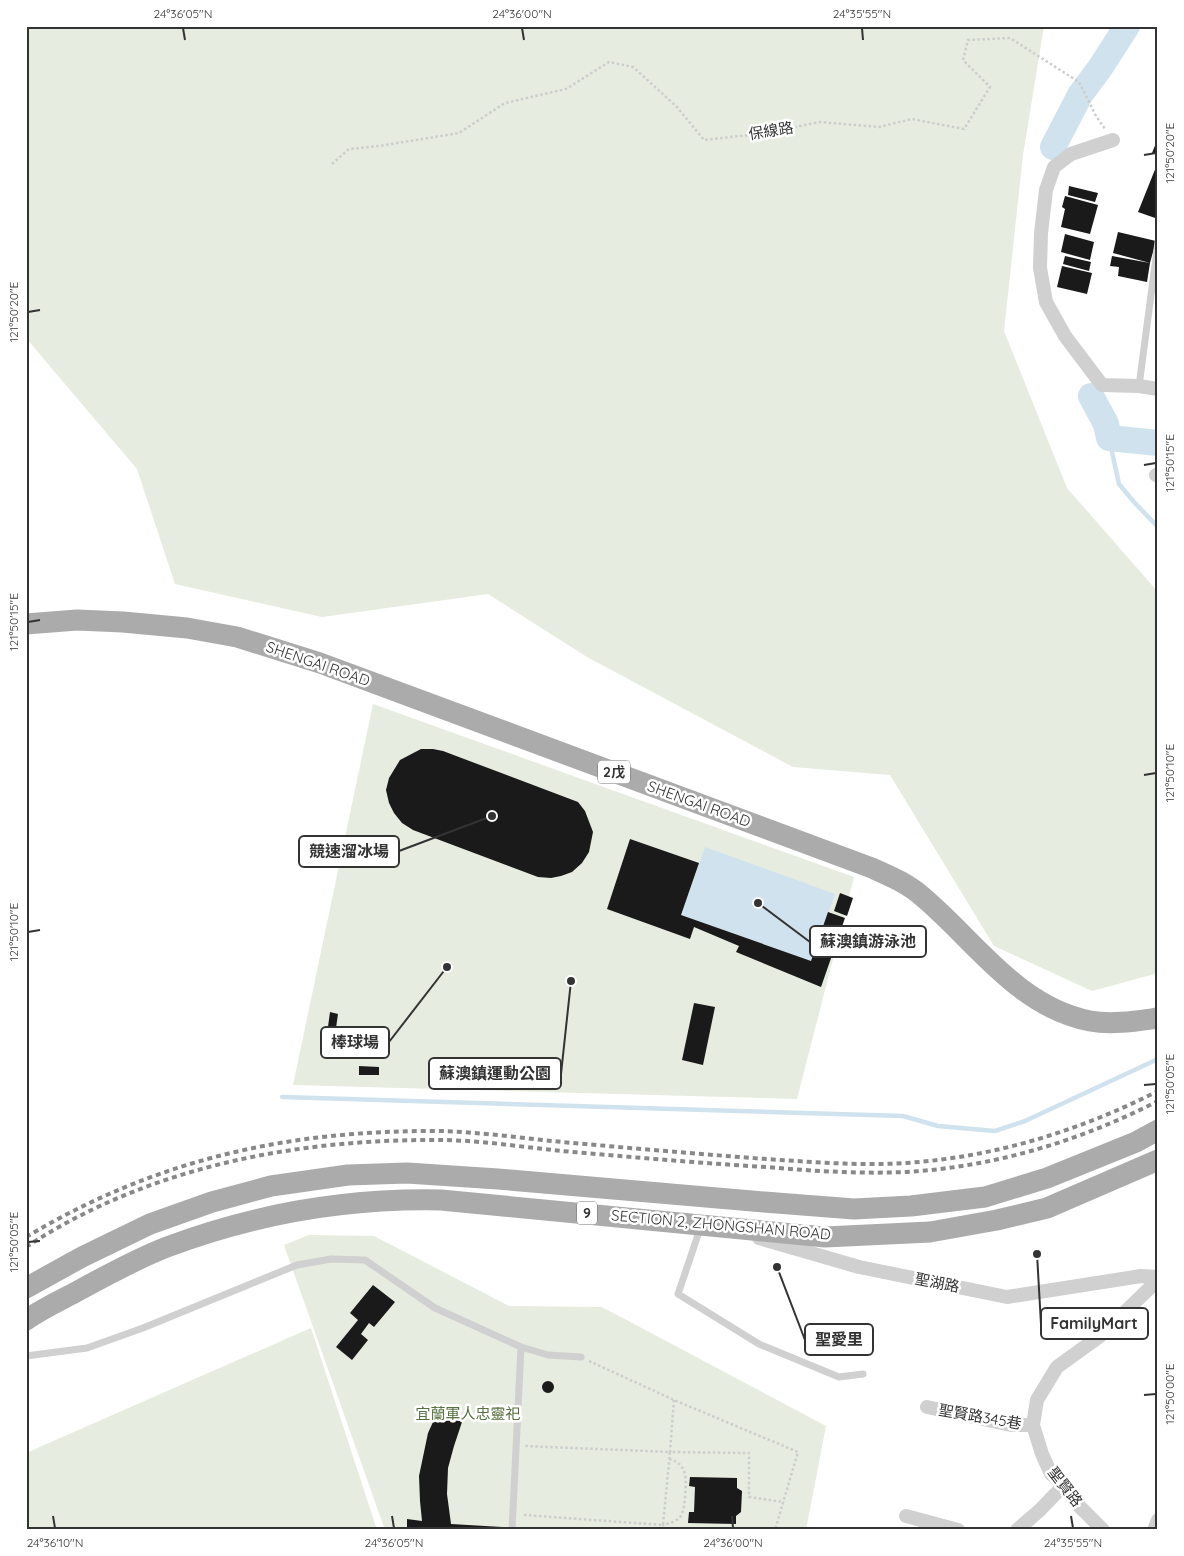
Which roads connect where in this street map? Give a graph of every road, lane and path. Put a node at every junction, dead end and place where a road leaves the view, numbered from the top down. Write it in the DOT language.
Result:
graph roads {
  1 [pos="1113,140"];
  2 [pos="332,164"];
  3 [pos="1158,242"];
  4 [pos="1139,386"];
  5 [pos="1158,390"];
  6 [pos="26,624"];
  7 [pos="1158,1018"];
  8 [pos="1158,1130"];
  9 [pos="1158,1160"];
  10 [pos="711,1225"];
  11 [pos="1158,1279"];
  12 [pos="26,1288"];
  13 [pos="26,1320"];
  14 [pos="521,1347"];
  15 [pos="26,1356"];
  16 [pos="581,1357"];
  17 [pos="863,1374"];
  18 [pos="674,1400"];
  19 [pos="927,1407"];
  20 [pos="1033,1425"];
  21 [pos="516,1445"];
  22 [pos="670,1452"];
  23 [pos="669,1459"];
  24 [pos="1064,1485"];
  25 [pos="784,1502"];
  26 [pos="512,1514"];
  27 [pos="906,1516"];
  28 [pos="1158,1520"];
  29 [pos="663,1525"];
  30 [pos="512,1530"];
  31 [pos="676,1530"];
  32 [pos="776,1530"];
  33 [pos="958,1530"];
  34 [pos="1017,1530"];
  35 [pos="1103,1530"];
  36 [pos="1154,1530"];
  1 -- 2 [label="path, 保線路"];
  1 -- 4 [label="street"];
  3 -- 4 [label="lane"];
  4 -- 5 [label="street"];
  6 -- 7 [label="main road, SHENGAI ROAD / 2戊"];
  8 -- 12 [label="main road, SECTION 2, ZHONGSHAN ROAD / 9"];
  9 -- 10 [label="main road, SECTION 2, ZHONGSHAN ROAD / 9"];
  10 -- 11 [label="street, 聖湖路"];
  10 -- 13 [label="main road, SECTION 2, ZHONGSHAN ROAD / 9"];
  10 -- 17 [label="lane"];
  11 -- 20 [label="street, 聖賢路"];
  14 -- 15 [label="lane"];
  14 -- 16 [label="lane"];
  14 -- 21 [label="lane"];
  16 -- 18 [label="path"];
  18 -- 22 [label="path"];
  18 -- 25 [label="path"];
  19 -- 20 [label="street, 聖賢路345巷"];
  20 -- 24 [label="street, 聖賢路"];
  21 -- 22 [label="path"];
  21 -- 26 [label="lane"];
  22 -- 23 [label="path"];
  22 -- 25 [label="path"];
  23 -- 29 [label="path"];
  23 -- 29 [label="path"];
  24 -- 34 [label="street"];
  24 -- 35 [label="street, 聖賢路"];
  25 -- 32 [label="path"];
  26 -- 29 [label="path"];
  26 -- 30 [label="lane"];
  27 -- 33 [label="street"];
  28 -- 36 [label="street"];
  29 -- 31 [label="path"];
}
